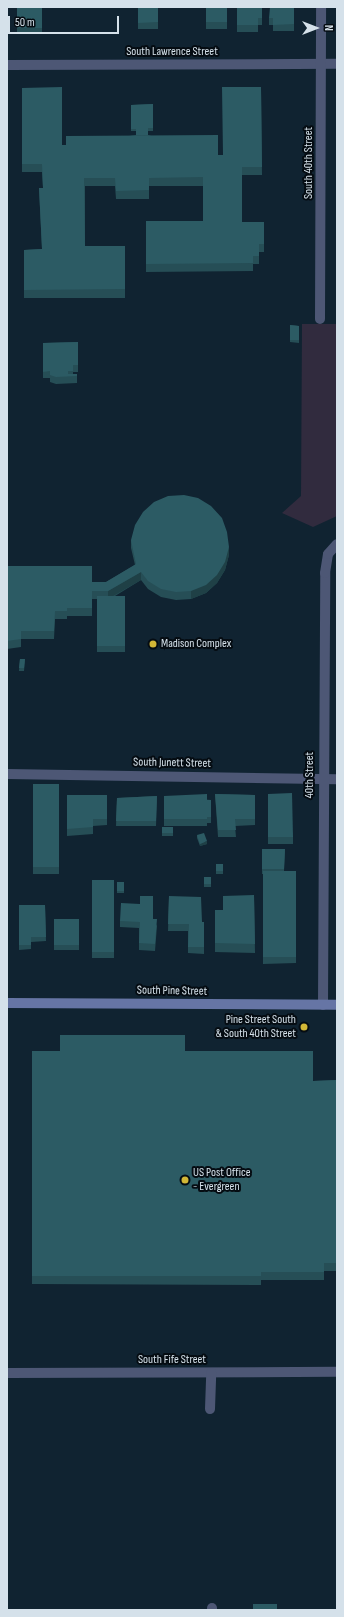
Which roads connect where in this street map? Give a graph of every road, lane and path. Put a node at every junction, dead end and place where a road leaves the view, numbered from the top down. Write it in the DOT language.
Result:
graph roads {
  1 [pos="322,7"];
  2 [pos="322,64"];
  3 [pos="337,64"];
  4 [pos="7,66"];
  5 [pos="320,319"];
  6 [pos="335,546"];
  7 [pos="7,774"];
  8 [pos="323,779"];
  9 [pos="337,779"];
  10 [pos="7,1003"];
  11 [pos="323,1005"];
  12 [pos="337,1005"];
  13 [pos="337,1372"];
  14 [pos="7,1373"];
  15 [pos="211,1373"];
  16 [pos="210,1409"];
  1 -- 2 [label="street, South 40th Street"];
  2 -- 3 [label="street, South Lawrence Street"];
  2 -- 4 [label="street, South Lawrence Street"];
  2 -- 5 [label="street, South 40th Street"];
  6 -- 8 [label="street, 40th Street"];
  7 -- 8 [label="street, South Junett Street"];
  8 -- 9 [label="street, South Junett Street"];
  8 -- 11 [label="street, 40th Street"];
  10 -- 11 [label="main road, South Pine Street"];
  11 -- 12 [label="main road, South Pine Street"];
  13 -- 15 [label="street, South Fife Street"];
  14 -- 15 [label="street, South Fife Street"];
  15 -- 16 [label="street"];
}
